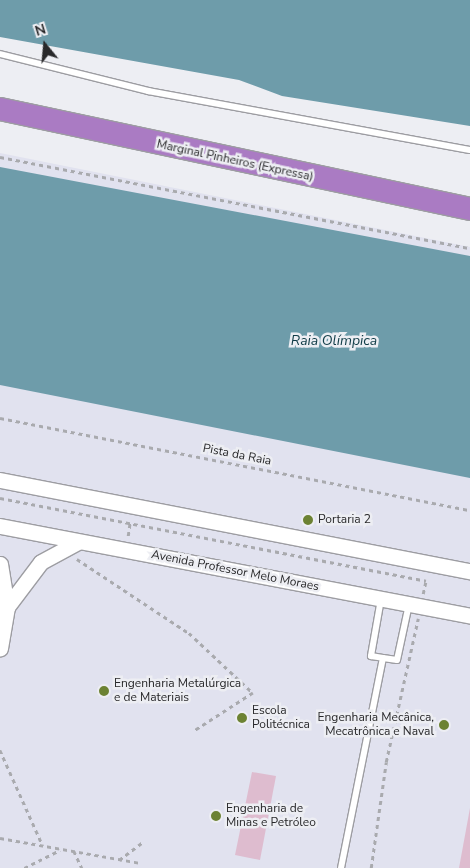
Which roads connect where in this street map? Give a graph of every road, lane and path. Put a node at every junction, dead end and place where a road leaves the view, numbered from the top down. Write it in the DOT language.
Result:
graph roads {
  1 [pos="0,54"];
  2 [pos="0,109"];
  3 [pos="470,150"];
  4 [pos="0,157"];
  5 [pos="470,209"];
  6 [pos="470,248"];
  7 [pos="0,418"];
  8 [pos="0,480"];
  9 [pos="0,498"];
  10 [pos="133,505"];
  11 [pos="470,510"];
  12 [pos="130,523"];
  13 [pos="0,526"];
  14 [pos="78,542"];
  15 [pos="63,550"];
  16 [pos="126,550"];
  17 [pos="0,564"];
  18 [pos="470,570"];
  19 [pos="426,581"];
  20 [pos="380,599"];
  21 [pos="415,606"];
  22 [pos="7,607"];
  23 [pos="470,616"];
  24 [pos="0,648"];
  25 [pos="383,658"];
  26 [pos="194,731"];
  27 [pos="0,750"];
  28 [pos="0,838"];
  29 [pos="144,841"];
  30 [pos="43,846"];
  31 [pos="61,849"];
  32 [pos="74,851"];
  33 [pos="119,860"];
  34 [pos="140,863"];
  35 [pos="24,868"];
  36 [pos="82,868"];
  37 [pos="341,868"];
  38 [pos="371,868"];
  1 -- 3 [label="lane"];
  2 -- 5 [label="highway, Marginal Pinheiros (Expressa)"];
  4 -- 6 [label="path"];
  7 -- 11 [label="path, Pista da Raia"];
  8 -- 10 [label="street"];
  9 -- 12 [label="path"];
  10 -- 12 [label="path"];
  10 -- 18 [label="street"];
  12 -- 16 [label="path"];
  12 -- 19 [label="path"];
  13 -- 14 [label="street, Avenida Professor Melo Moraes"];
  14 -- 15 [label="street"];
  14 -- 16 [label="street, Avenida Professor Melo Moraes"];
  15 -- 22 [label="street"];
  15 -- 26 [label="path"];
  16 -- 20 [label="street, Avenida Professor Melo Moraes"];
  17 -- 22 [label="street"];
  20 -- 21 [label="street, Avenida Professor Melo Moraes"];
  20 -- 25 [label="lane"];
  21 -- 23 [label="street, Avenida Professor Melo Moraes"];
  21 -- 25 [label="lane"];
  21 -- 38 [label="path"];
  22 -- 24 [label="street"];
  25 -- 37 [label="lane"];
  27 -- 30 [label="path"];
  28 -- 30 [label="path"];
  29 -- 33 [label="path"];
  30 -- 31 [label="path"];
  31 -- 32 [label="path"];
  31 -- 35 [label="path"];
  32 -- 33 [label="path"];
  32 -- 36 [label="path"];
  33 -- 34 [label="path"];
}
